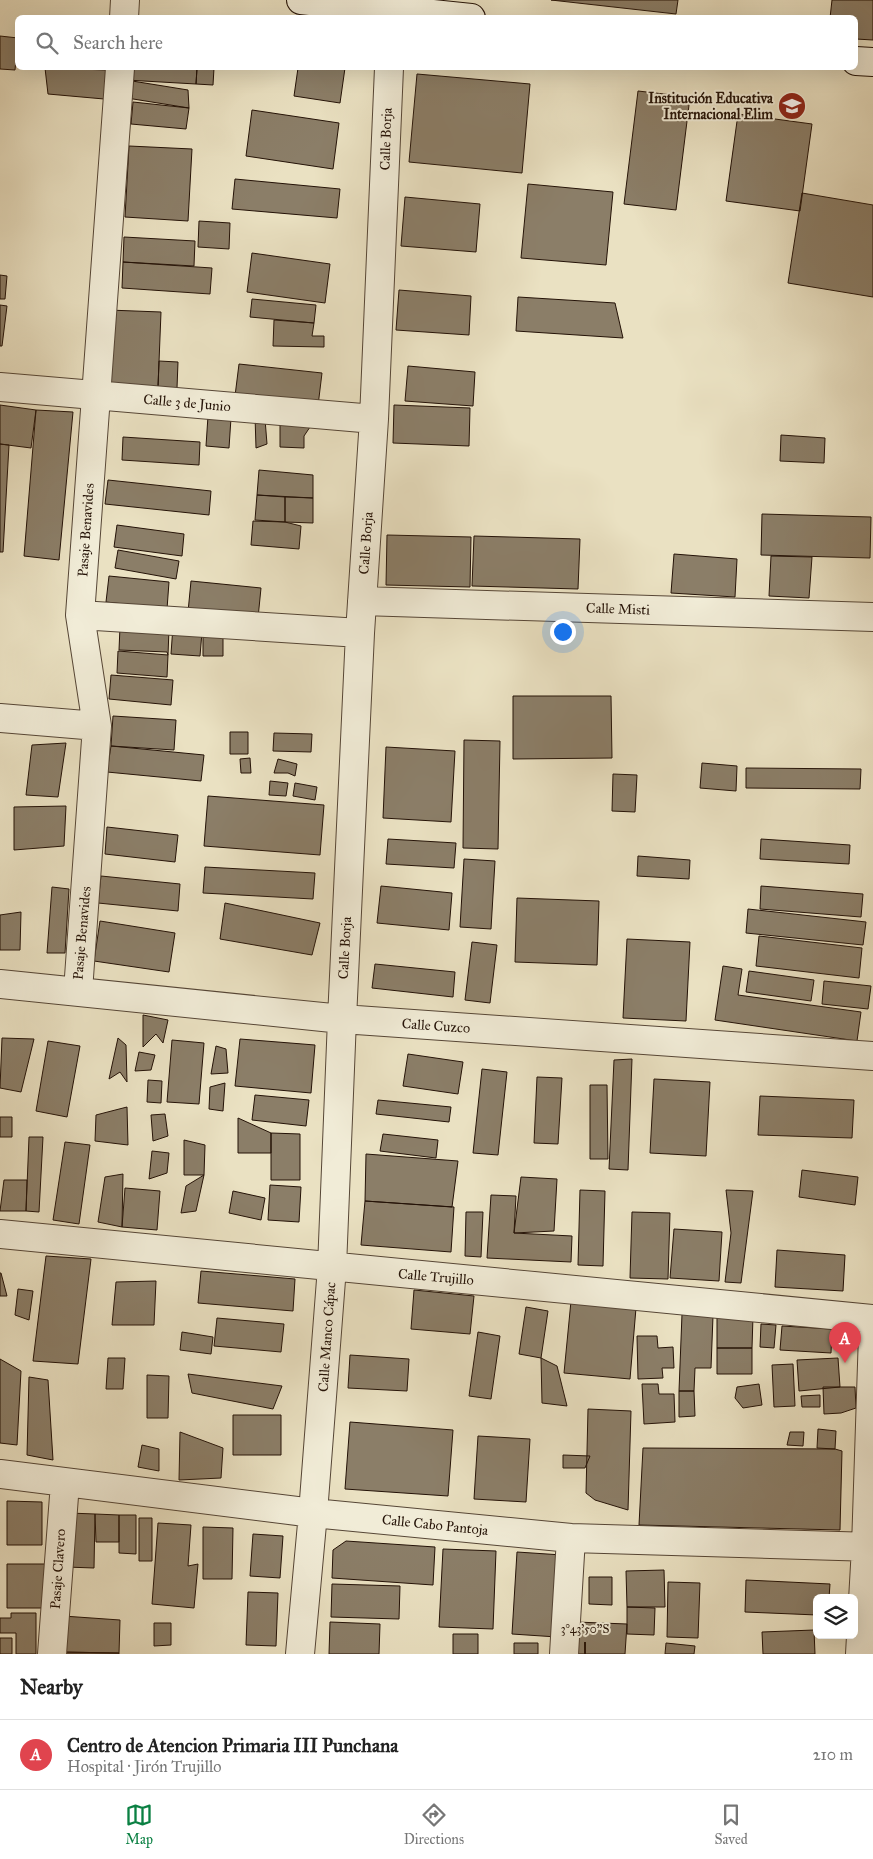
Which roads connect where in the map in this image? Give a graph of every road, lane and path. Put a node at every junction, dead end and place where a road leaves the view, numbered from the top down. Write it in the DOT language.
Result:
graph roads {
  1 [pos="125,0"];
  2 [pos="301,0"];
  3 [pos="391,9"];
  4 [pos="124,15"];
  5 [pos="444,15"];
  6 [pos="858,60"];
  7 [pos="873,62"];
  8 [pos="120,70"];
  9 [pos="389,70"];
  10 [pos="0,387"];
  11 [pos="96,395"];
  12 [pos="374,419"];
  13 [pos="362,601"];
  14 [pos="80,615"];
  15 [pos="873,617"];
  16 [pos="360,633"];
  17 [pos="0,718"];
  18 [pos="97,726"];
  19 [pos="0,984"];
  20 [pos="78,991"];
  21 [pos="342,1019"];
  22 [pos="873,1056"];
  23 [pos="0,1234"];
  24 [pos="332,1267"];
  25 [pos="873,1319"];
  26 [pos="873,1334"];
  27 [pos="0,1474"];
  28 [pos="65,1483"];
  29 [pos="313,1513"];
  30 [pos="571,1538"];
  31 [pos="870,1547"];
  32 [pos="52,1654"];
  33 [pos="300,1654"];
  34 [pos="564,1654"];
  35 [pos="860,1654"];
  1 -- 4 [label="street"];
  2 -- 3 [label="street"];
  3 -- 5 [label="street"];
  6 -- 7 [label="street"];
  8 -- 11 [label="street, Pasaje Benavides"];
  9 -- 12 [label="street, Calle Borja"];
  10 -- 11 [label="street, Calle 3 de Junio"];
  11 -- 12 [label="street, Calle 3 de Junio"];
  11 -- 14 [label="street, Pasaje Benavides"];
  12 -- 13 [label="street, Calle Borja"];
  13 -- 15 [label="street, Calle Misti"];
  13 -- 16 [label="street, Calle Borja"];
  14 -- 16 [label="street"];
  14 -- 18 [label="street, Pasaje Benavides"];
  16 -- 21 [label="street, Calle Borja"];
  17 -- 18 [label="street"];
  18 -- 20 [label="street, Pasaje Benavides"];
  19 -- 20 [label="street, Calle Cuzco"];
  20 -- 21 [label="street, Calle Cuzco"];
  21 -- 22 [label="street, Calle Cuzco"];
  21 -- 24 [label="street, Calle Manco Cápac"];
  23 -- 24 [label="street, Calle Trujillo"];
  24 -- 25 [label="street, Calle Trujillo"];
  24 -- 29 [label="street, Calle Manco Cápac"];
  26 -- 31 [label="street"];
  27 -- 28 [label="street, Calle Cabo Pantoja"];
  28 -- 29 [label="street, Calle Cabo Pantoja"];
  28 -- 32 [label="street, Pasaje Clavero"];
  29 -- 30 [label="street, Calle Cabo Pantoja"];
  29 -- 33 [label="street, Calle Manco Cápac"];
  30 -- 31 [label="street, Calle Cabo Pantoja"];
  30 -- 34 [label="street"];
  31 -- 35 [label="street"];
}
